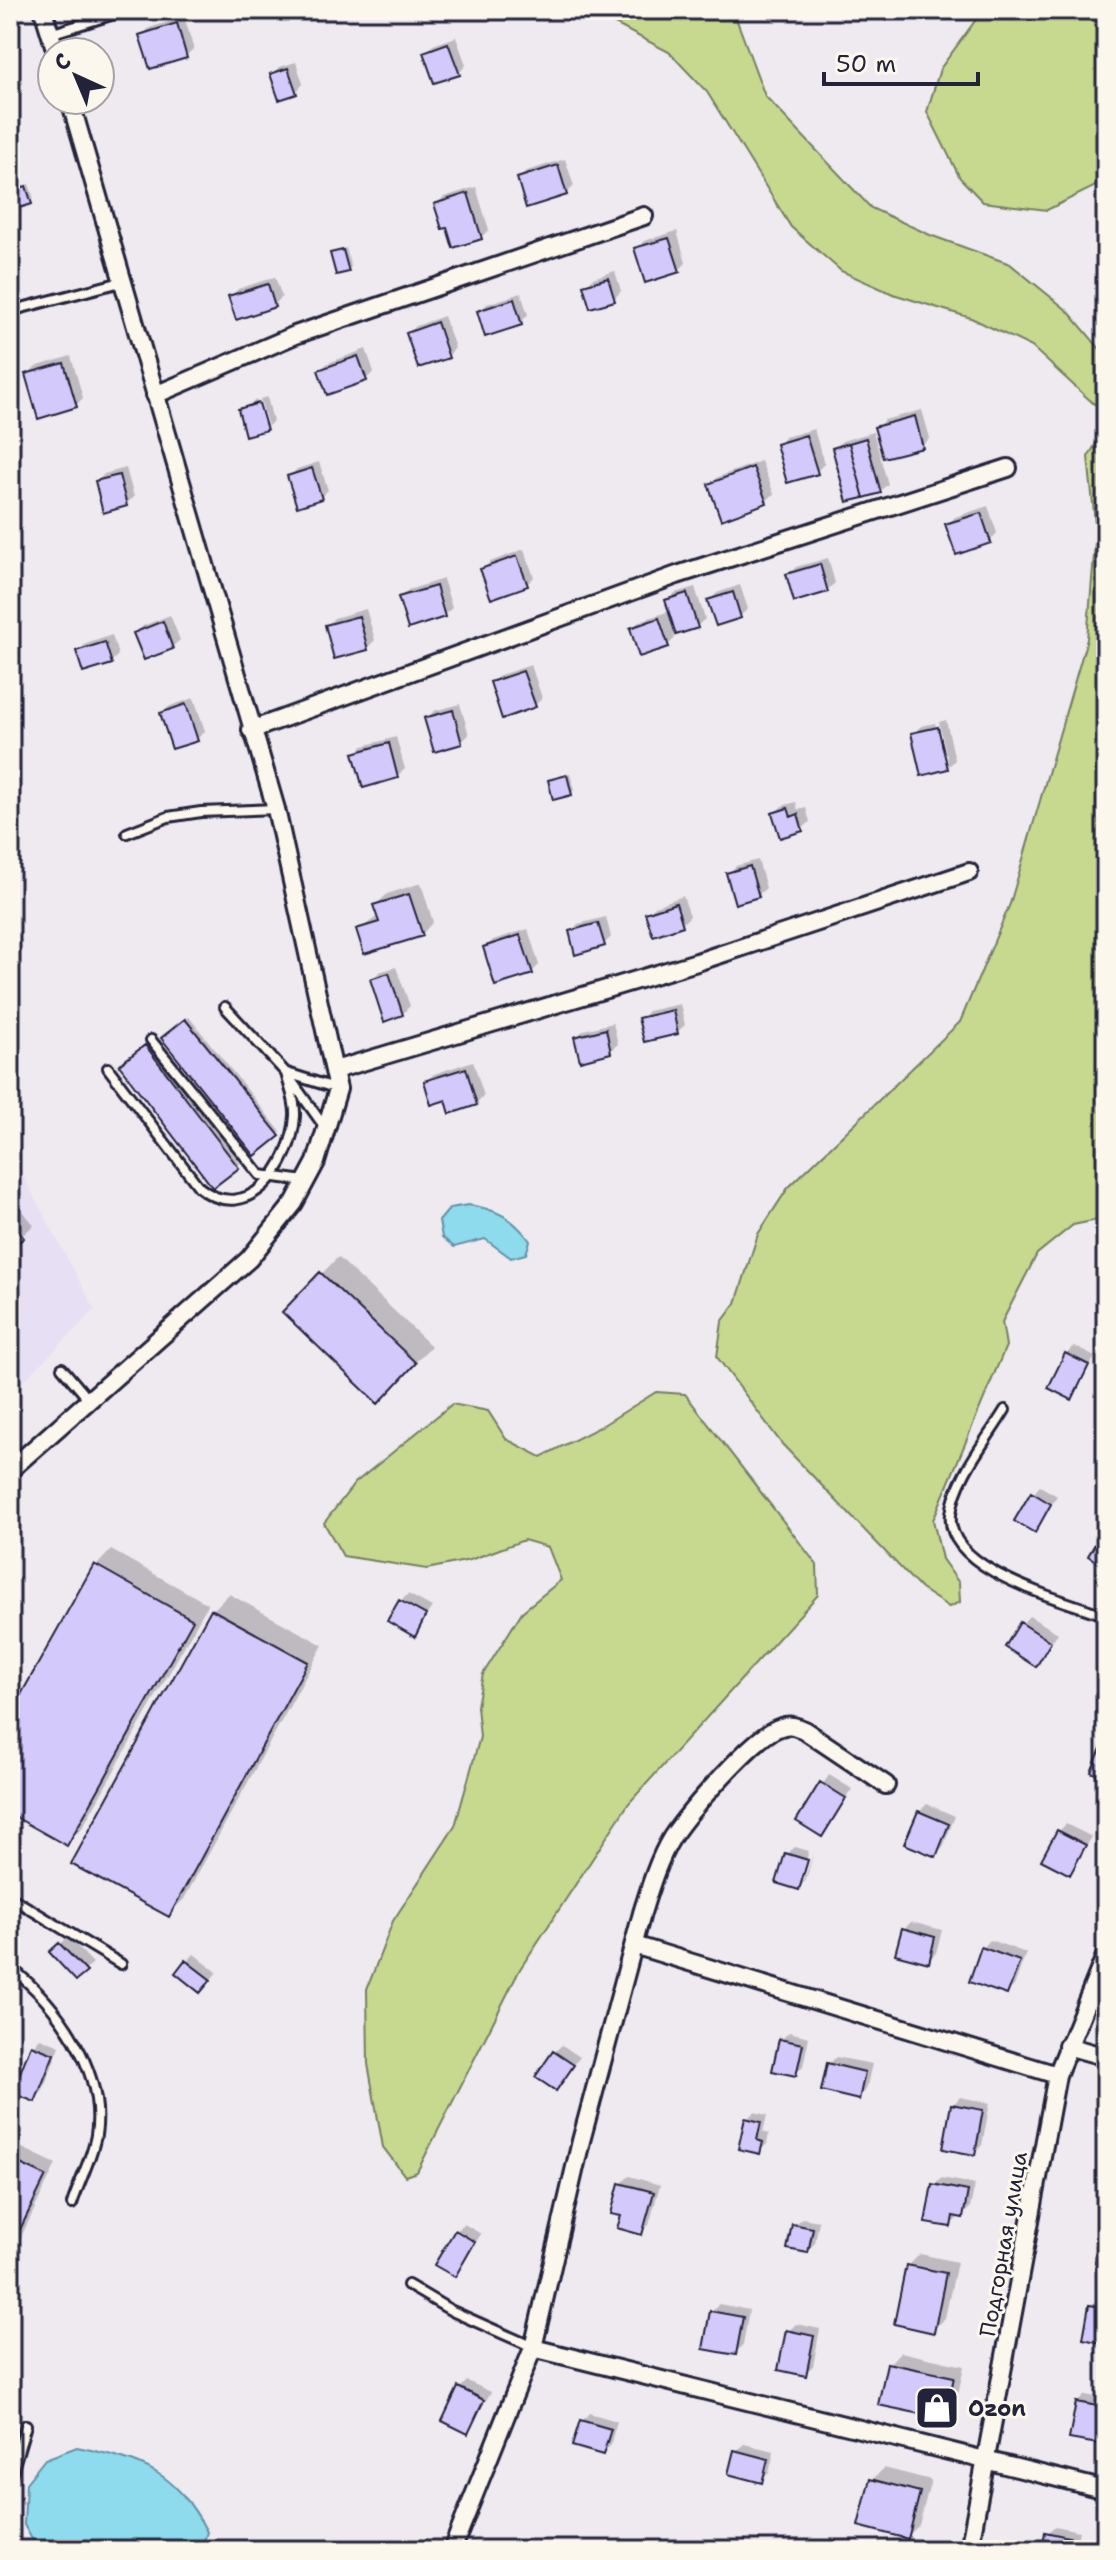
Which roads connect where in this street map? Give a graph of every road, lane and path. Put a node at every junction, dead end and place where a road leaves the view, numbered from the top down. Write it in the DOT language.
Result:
graph roads {
  1 [pos="43,10"];
  2 [pos="127,10"];
  3 [pos="50,34"];
  4 [pos="75,116"];
  5 [pos="644,216"];
  6 [pos="125,281"];
  7 [pos="10,311"];
  8 [pos="155,395"];
  9 [pos="1008,468"];
  10 [pos="251,730"];
  11 [pos="276,809"];
  12 [pos="127,833"];
  13 [pos="969,872"];
  14 [pos="225,1007"];
  15 [pos="151,1040"];
  16 [pos="108,1068"];
  17 [pos="335,1070"];
  18 [pos="286,1073"];
  19 [pos="338,1089"];
  20 [pos="327,1130"];
  21 [pos="274,1178"];
  22 [pos="306,1181"];
  23 [pos="62,1368"];
  24 [pos="90,1402"];
  25 [pos="1005,1410"];
  26 [pos="10,1470"];
  27 [pos="1106,1616"];
  28 [pos="886,1785"];
  29 [pos="10,1897"];
  30 [pos="634,1945"];
  31 [pos="1106,1954"];
  32 [pos="121,1964"];
  33 [pos="10,1967"];
  34 [pos="1067,2046"];
  35 [pos="1106,2057"];
  36 [pos="1057,2075"];
  37 [pos="72,2204"];
  38 [pos="408,2285"];
  39 [pos="533,2348"];
  40 [pos="26,2425"];
  41 [pos="986,2460"];
  42 [pos="10,2479"];
  43 [pos="1106,2490"];
  44 [pos="452,2550"];
  45 [pos="969,2550"];
  1 -- 3 [label="street"];
  2 -- 3 [label="lane"];
  4 -- 6 [label="street"];
  5 -- 8 [label="street"];
  6 -- 7 [label="lane"];
  6 -- 8 [label="street"];
  8 -- 10 [label="street"];
  9 -- 10 [label="street"];
  10 -- 11 [label="street"];
  11 -- 12 [label="lane"];
  11 -- 17 [label="street"];
  13 -- 17 [label="street"];
  14 -- 18 [label="lane"];
  15 -- 21 [label="lane"];
  16 -- 21 [label="lane"];
  17 -- 19 [label="street"];
  18 -- 19 [label="lane"];
  18 -- 20 [label="lane"];
  18 -- 21 [label="lane"];
  19 -- 20 [label="street"];
  20 -- 22 [label="street"];
  21 -- 22 [label="lane"];
  22 -- 24 [label="street"];
  23 -- 24 [label="lane"];
  24 -- 26 [label="street"];
  25 -- 27 [label="lane"];
  28 -- 30 [label="street"];
  29 -- 32 [label="lane"];
  30 -- 36 [label="street"];
  30 -- 39 [label="street"];
  31 -- 34 [label="street, Подгорная улица"];
  33 -- 37 [label="lane"];
  34 -- 35 [label="street"];
  34 -- 36 [label="street, Подгорная улица"];
  36 -- 41 [label="street, Подгорная улица"];
  38 -- 39 [label="lane"];
  39 -- 41 [label="street"];
  39 -- 44 [label="street"];
  40 -- 42 [label="lane"];
  41 -- 43 [label="street"];
  41 -- 45 [label="street, Подгорная улица"];
}
